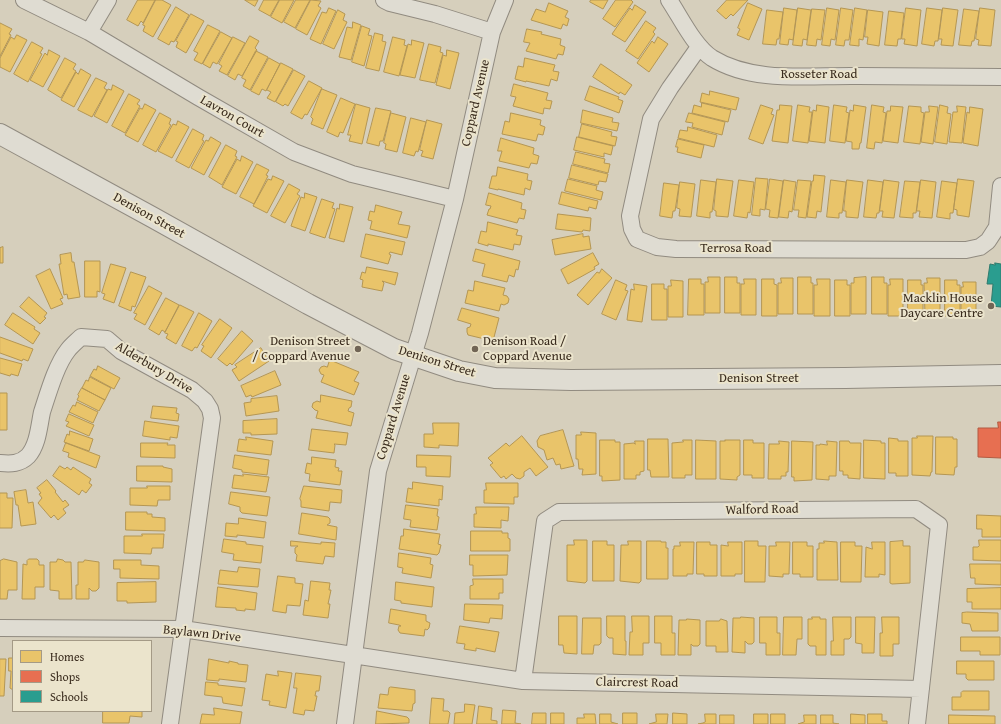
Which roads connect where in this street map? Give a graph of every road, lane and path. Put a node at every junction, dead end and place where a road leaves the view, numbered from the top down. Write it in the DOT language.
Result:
graph roads {
  1 [pos="24,0"];
  2 [pos="108,0"];
  3 [pos="384,0"];
  4 [pos="506,0"];
  5 [pos="669,0"];
  6 [pos="89,32"];
  7 [pos="492,32"];
  8 [pos="699,47"];
  9 [pos="1001,77"];
  10 [pos="0,134"];
  11 [pos="1001,186"];
  12 [pos="454,199"];
  13 [pos="412,356"];
  14 [pos="1001,375"];
  15 [pos="0,463"];
  16 [pos="0,628"];
  17 [pos="183,629"];
  18 [pos="354,655"];
  19 [pos="523,681"];
  20 [pos="922,689"];
  21 [pos="170,724"];
  22 [pos="345,724"];
  23 [pos="916,724"];
  1 -- 6 [label="street, Lavron Court"];
  2 -- 6 [label="street"];
  3 -- 7 [label="street"];
  4 -- 7 [label="street, Coppard Avenue"];
  5 -- 8 [label="street, Rosseter Road"];
  6 -- 12 [label="street, Lavron Court"];
  7 -- 12 [label="street, Coppard Avenue"];
  8 -- 9 [label="street, Rosseter Road"];
  8 -- 11 [label="street, Terrosa Road"];
  10 -- 13 [label="street, Denison Street"];
  12 -- 13 [label="street, Coppard Avenue"];
  13 -- 14 [label="street, Denison Street"];
  13 -- 18 [label="street, Coppard Avenue"];
  15 -- 17 [label="street, Alderbury Drive"];
  16 -- 17 [label="street, Baylawn Drive"];
  17 -- 18 [label="street, Baylawn Drive"];
  17 -- 21 [label="street"];
  18 -- 19 [label="street, Claircrest Road"];
  18 -- 22 [label="street, Coppard Avenue"];
  19 -- 20 [label="street, Claircrest Road"];
  19 -- 20 [label="street, Walford Road"];
  20 -- 23 [label="street, Walford Road"];
}
